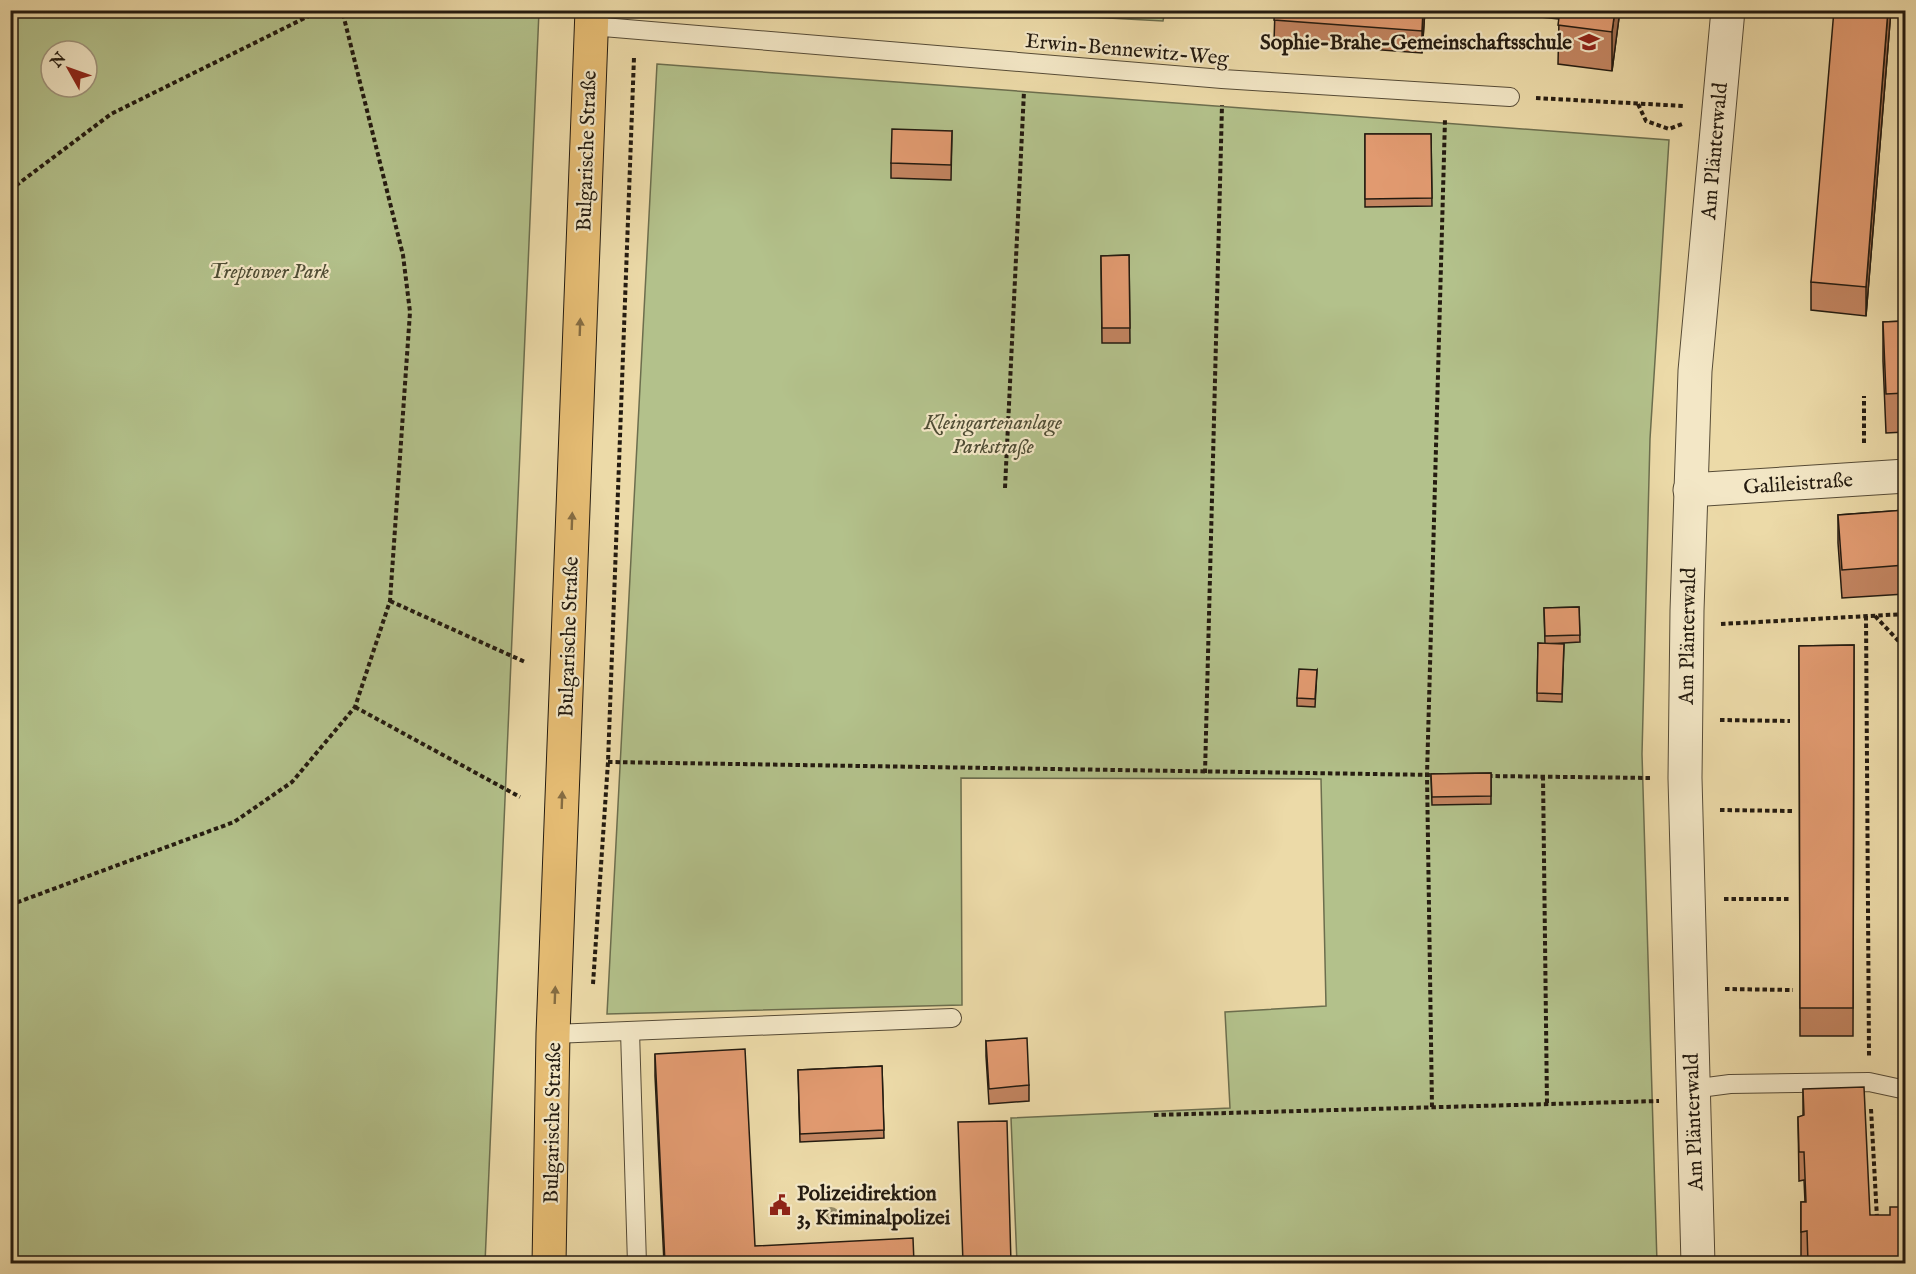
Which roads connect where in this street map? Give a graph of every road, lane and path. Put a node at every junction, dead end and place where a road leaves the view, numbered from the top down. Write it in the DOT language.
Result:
graph roads {
  1 [pos="321,10"];
  2 [pos="342,10"];
  3 [pos="499,10"];
  4 [pos="1728,10"];
  5 [pos="591,18"];
  6 [pos="635,31"];
  7 [pos="1025,63"];
  8 [pos="1222,79"];
  9 [pos="1446,93"];
  10 [pos="1510,97"];
  11 [pos="1638,104"];
  12 [pos="1677,106"];
  13 [pos="1718,107"];
  14 [pos="10,190"];
  15 [pos="1864,396"];
  16 [pos="1905,476"];
  17 [pos="1864,479"];
  18 [pos="1005,488"];
  19 [pos="1690,490"];
  20 [pos="390,601"];
  21 [pos="1905,614"];
  22 [pos="1874,615"];
  23 [pos="1866,616"];
  24 [pos="1718,624"];
  25 [pos="1905,649"];
  26 [pos="525,662"];
  27 [pos="355,706"];
  28 [pos="1719,720"];
  29 [pos="1790,721"];
  30 [pos="608,762"];
  31 [pos="1205,772"];
  32 [pos="1427,775"];
  33 [pos="1438,775"];
  34 [pos="1485,776"];
  35 [pos="1543,776"];
  36 [pos="1685,778"];
  37 [pos="520,797"];
  38 [pos="1719,810"];
  39 [pos="1791,811"];
  40 [pos="1720,899"];
  41 [pos="1791,899"];
  42 [pos="10,905"];
  43 [pos="1721,989"];
  44 [pos="1793,990"];
  45 [pos="952,1018"];
  46 [pos="630,1031"];
  47 [pos="588,1033"];
  48 [pos="553,1034"];
  49 [pos="1869,1082"];
  50 [pos="1692,1089"];
  51 [pos="1905,1090"];
  52 [pos="1546,1104"];
  53 [pos="1870,1105"];
  54 [pos="1432,1107"];
  55 [pos="1154,1115"];
  56 [pos="1877,1227"];
  57 [pos="549,1263"];
  58 [pos="638,1263"];
  59 [pos="1698,1263"];
  1 -- 14 [label="path"];
  2 -- 20 [label="path"];
  3 -- 5 [label="path"];
  4 -- 13 [label="street, Am Plänterwald"];
  5 -- 6 [label="lane, Erwin-Bennewitz-Weg"];
  48 -- 5 [label="main road, Bulgarische Straße, one-way"];
  6 -- 7 [label="lane, Erwin-Bennewitz-Weg"];
  6 -- 30 [label="path"];
  7 -- 8 [label="lane, Erwin-Bennewitz-Weg"];
  7 -- 18 [label="path"];
  8 -- 9 [label="lane, Erwin-Bennewitz-Weg"];
  8 -- 31 [label="path"];
  9 -- 10 [label="lane, Erwin-Bennewitz-Weg"];
  9 -- 32 [label="path"];
  10 -- 11 [label="path"];
  11 -- 12 [label="path"];
  11 -- 13 [label="path"];
  13 -- 19 [label="street, Am Plänterwald"];
  15 -- 17 [label="path"];
  16 -- 17 [label="street, Galileistraße"];
  17 -- 19 [label="street, Galileistraße"];
  19 -- 36 [label="street, Am Plänterwald"];
  20 -- 26 [label="path"];
  20 -- 27 [label="path"];
  21 -- 22 [label="path"];
  22 -- 23 [label="path"];
  22 -- 25 [label="path"];
  23 -- 24 [label="path"];
  23 -- 49 [label="path"];
  27 -- 37 [label="path"];
  27 -- 42 [label="path"];
  28 -- 29 [label="path"];
  30 -- 31 [label="path"];
  30 -- 47 [label="path"];
  31 -- 32 [label="path"];
  32 -- 33 [label="path"];
  32 -- 54 [label="path"];
  34 -- 35 [label="path"];
  35 -- 36 [label="path"];
  35 -- 52 [label="path"];
  36 -- 50 [label="street, Am Plänterwald"];
  38 -- 39 [label="path"];
  40 -- 41 [label="path"];
  43 -- 44 [label="path"];
  45 -- 46 [label="lane"];
  46 -- 47 [label="lane"];
  46 -- 58 [label="lane"];
  47 -- 48 [label="lane"];
  48 -- 57 [label="main road, Bulgarische Straße"];
  49 -- 50 [label="lane"];
  49 -- 51 [label="lane"];
  50 -- 52 [label="path"];
  50 -- 59 [label="street, Am Plänterwald"];
  52 -- 54 [label="path"];
  53 -- 56 [label="path"];
  54 -- 55 [label="path"];
}
